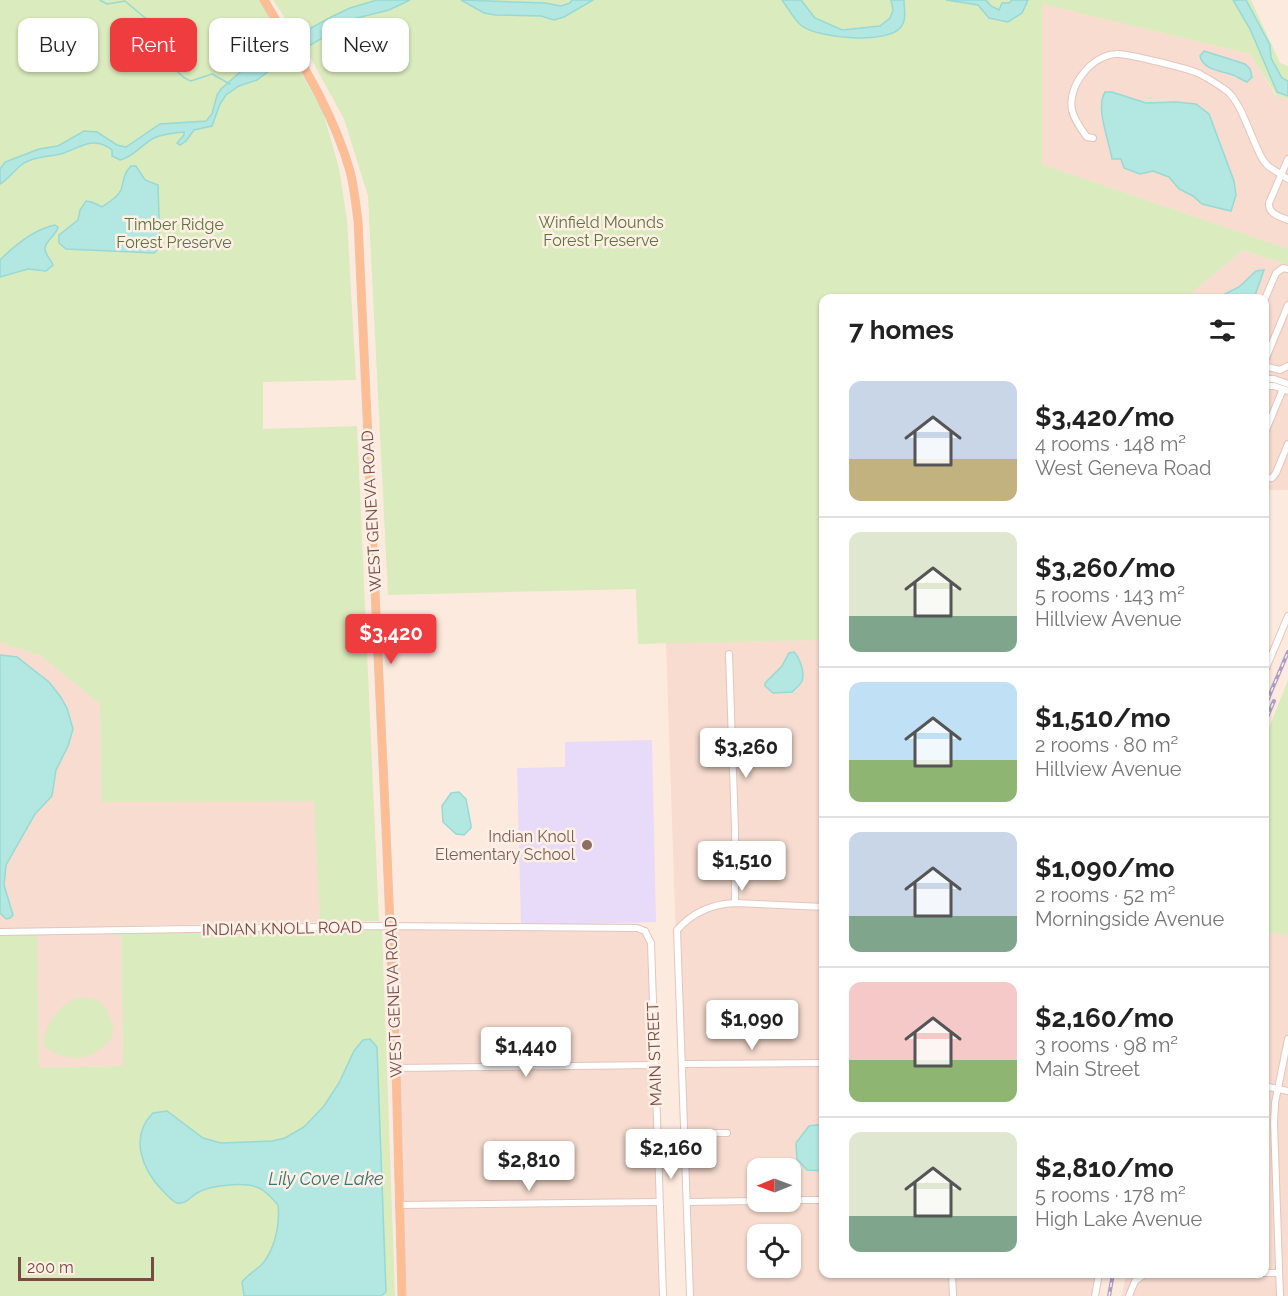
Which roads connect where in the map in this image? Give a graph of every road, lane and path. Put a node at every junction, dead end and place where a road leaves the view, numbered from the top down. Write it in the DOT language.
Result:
graph roads {
  1 [pos="264,0"];
  2 [pos="1093,138"];
  3 [pos="1288,159"];
  4 [pos="1280,175"];
  5 [pos="1288,179"];
  6 [pos="1288,220"];
  7 [pos="1288,269"];
  8 [pos="1267,294"];
  9 [pos="1288,305"];
  10 [pos="1269,343"];
  11 [pos="1269,366"];
  12 [pos="1288,366"];
  13 [pos="1269,381"];
  14 [pos="1286,388"];
  15 [pos="1269,424"];
  16 [pos="1288,447"];
  17 [pos="1269,478"];
  18 [pos="1288,616"];
  19 [pos="729,654"];
  20 [pos="1269,661"];
  21 [pos="735,903"];
  22 [pos="819,907"];
  23 [pos="390,927"];
  24 [pos="637,928"];
  25 [pos="0,932"];
  26 [pos="1288,1039"];
  27 [pos="819,1063"];
  28 [pos="682,1064"];
  29 [pos="655,1065"];
  30 [pos="396,1068"];
  31 [pos="1269,1087"];
  32 [pos="1278,1089"];
  33 [pos="1288,1091"];
  34 [pos="727,1132"];
  35 [pos="657,1133"];
  36 [pos="684,1133"];
  37 [pos="801,1200"];
  38 [pos="819,1200"];
  39 [pos="747,1201"];
  40 [pos="660,1202"];
  41 [pos="687,1202"];
  42 [pos="399,1205"];
  43 [pos="1269,1273"];
  44 [pos="1279,1273"];
  45 [pos="952,1278"];
  46 [pos="1099,1278"];
  47 [pos="1137,1278"];
  48 [pos="402,1296"];
  49 [pos="663,1296"];
  50 [pos="690,1296"];
  51 [pos="953,1296"];
  52 [pos="1095,1296"];
  53 [pos="1129,1296"];
  54 [pos="1280,1296"];
  1 -- 23 [label="main road, WEST GENEVA ROAD"];
  2 -- 4 [label="street"];
  3 -- 4 [label="street"];
  4 -- 5 [label="street"];
  4 -- 6 [label="street"];
  7 -- 8 [label="street"];
  9 -- 10 [label="street"];
  11 -- 12 [label="street"];
  13 -- 14 [label="street"];
  14 -- 15 [label="street"];
  16 -- 17 [label="street"];
  18 -- 20 [label="street"];
  19 -- 21 [label="street"];
  21 -- 22 [label="street"];
  21 -- 28 [label="street, MAIN STREET"];
  23 -- 24 [label="street, INDIAN KNOLL ROAD"];
  23 -- 25 [label="street, INDIAN KNOLL ROAD"];
  23 -- 30 [label="main road, WEST GENEVA ROAD"];
  24 -- 29 [label="street, MAIN STREET"];
  26 -- 32 [label="street"];
  27 -- 28 [label="street"];
  28 -- 36 [label="street, MAIN STREET"];
  29 -- 30 [label="street"];
  29 -- 35 [label="street, MAIN STREET"];
  30 -- 42 [label="main road, WEST GENEVA ROAD"];
  31 -- 32 [label="street"];
  32 -- 33 [label="street"];
  32 -- 44 [label="street"];
  34 -- 36 [label="street"];
  35 -- 36 [label="street"];
  35 -- 40 [label="street, MAIN STREET"];
  36 -- 41 [label="street, MAIN STREET"];
  37 -- 38 [label="street"];
  39 -- 41 [label="street"];
  40 -- 42 [label="street"];
  40 -- 49 [label="street, MAIN STREET"];
  41 -- 50 [label="street, MAIN STREET"];
  42 -- 48 [label="main road, WEST GENEVA ROAD"];
  43 -- 44 [label="street"];
  44 -- 54 [label="street"];
  45 -- 51 [label="street"];
  46 -- 52 [label="street"];
  47 -- 53 [label="street"];
}
